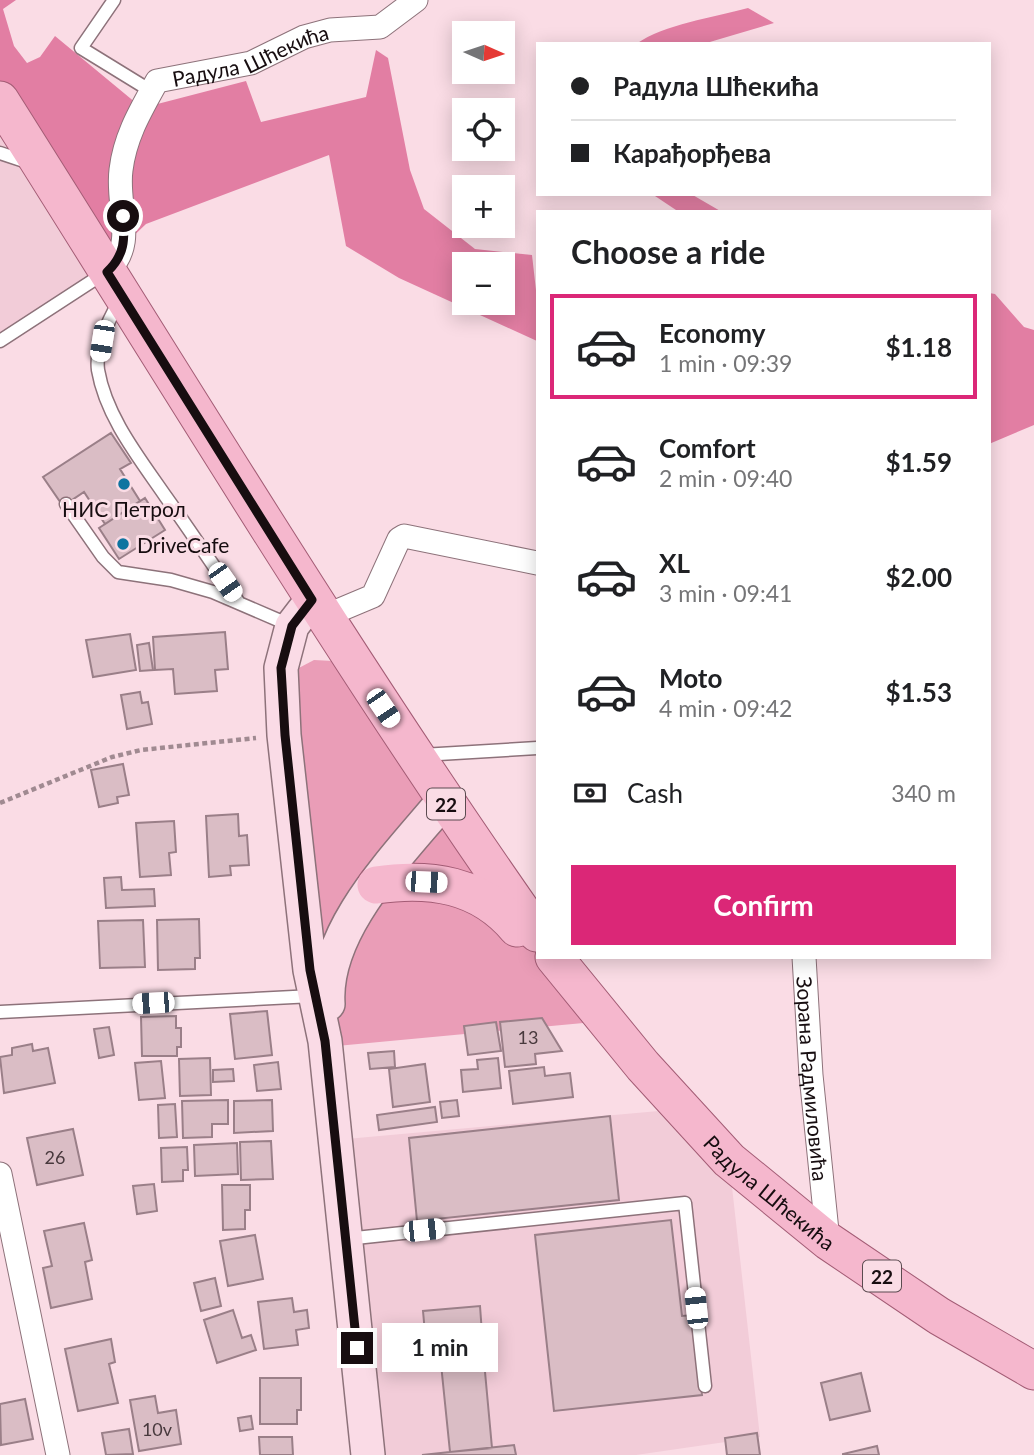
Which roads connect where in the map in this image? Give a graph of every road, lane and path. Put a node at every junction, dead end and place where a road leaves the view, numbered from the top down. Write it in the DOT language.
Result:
graph roads {
  1 [pos="114,0"];
  2 [pos="416,0"];
  3 [pos="151,92"];
  4 [pos="0,100"];
  5 [pos="0,153"];
  6 [pos="42,167"];
  7 [pos="114,284"];
  8 [pos="0,341"];
  9 [pos="66,504"];
  10 [pos="536,563"];
  11 [pos="239,603"];
  12 [pos="309,614"];
  13 [pos="285,735"];
  14 [pos="536,748"];
  15 [pos="414,756"];
  16 [pos="444,800"];
  17 [pos="0,803"];
  18 [pos="376,885"];
  19 [pos="536,932"];
  20 [pos="536,952"];
  21 [pos="543,959"];
  22 [pos="804,959"];
  23 [pos="562,968"];
  24 [pos="313,996"];
  25 [pos="0,1012"];
  26 [pos="325,1041"];
  27 [pos="0,1174"];
  28 [pos="346,1239"];
  29 [pos="828,1241"];
  30 [pos="1034,1371"];
  31 [pos="705,1386"];
  32 [pos="58,1455"];
  33 [pos="368,1455"];
  1 -- 3 [label="lane"];
  2 -- 3 [label="street, Радула Шћекића"];
  3 -- 7 [label="street, Радула Шћекића"];
  4 -- 6 [label="main road, 22"];
  5 -- 6 [label="lane"];
  6 -- 7 [label="main road, 22"];
  7 -- 8 [label="lane"];
  7 -- 11 [label="lane"];
  7 -- 12 [label="main road, 22"];
  9 -- 11 [label="lane"];
  10 -- 12 [label="street"];
  11 -- 12 [label="lane"];
  12 -- 13 [label="street"];
  12 -- 15 [label="main road, 22"];
  13 -- 17 [label="path"];
  13 -- 24 [label="street"];
  14 -- 15 [label="lane"];
  15 -- 16 [label="main road, 22"];
  16 -- 18 [label="street"];
  16 -- 19 [label="main road, 22"];
  18 -- 20 [label="main road"];
  18 -- 26 [label="street"];
  21 -- 23 [label="main road, Радула Шћекића"];
  22 -- 29 [label="street, Зорана Радмиловића"];
  23 -- 29 [label="main road, Радула Шћекића / 22"];
  24 -- 25 [label="lane"];
  24 -- 26 [label="street"];
  26 -- 28 [label="street"];
  27 -- 32 [label="street"];
  28 -- 31 [label="lane"];
  28 -- 33 [label="street"];
  29 -- 30 [label="main road, Радула Шћекића / 22"];
}
